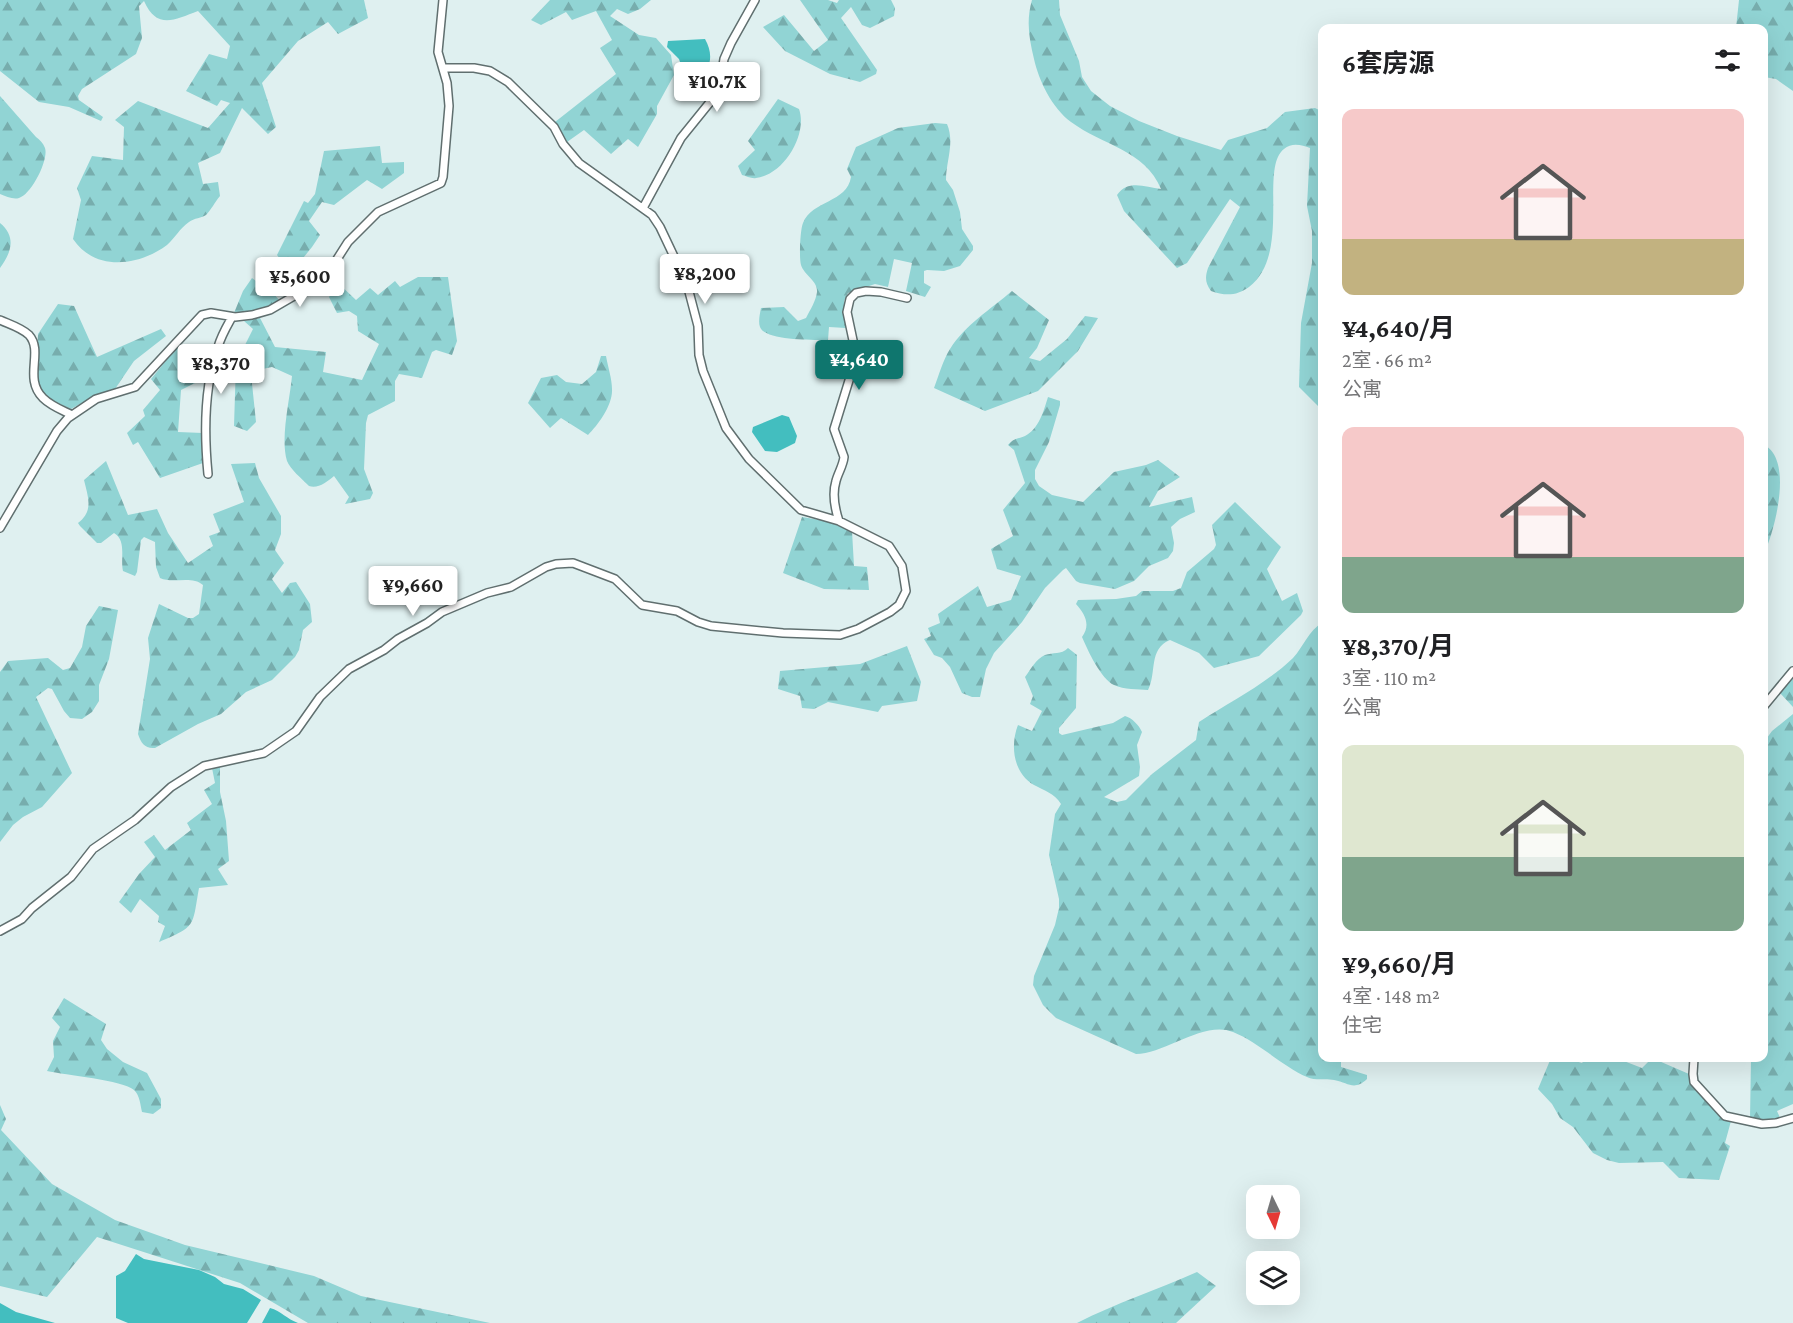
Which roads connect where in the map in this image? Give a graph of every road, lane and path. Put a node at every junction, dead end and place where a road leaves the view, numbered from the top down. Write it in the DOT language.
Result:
graph roads {
  1 [pos="443,0"];
  2 [pos="755,0"];
  3 [pos="443,68"];
  4 [pos="643,208"];
  5 [pos="907,298"];
  6 [pos="232,316"];
  7 [pos="0,320"];
  8 [pos="72,415"];
  9 [pos="208,474"];
  10 [pos="839,521"];
  11 [pos="0,528"];
  12 [pos="1793,671"];
  13 [pos="1768,701"];
  14 [pos="0,931"];
  15 [pos="1694,1062"];
  16 [pos="1793,1118"];
  1 -- 3 [label="street"];
  2 -- 4 [label="street"];
  3 -- 4 [label="street"];
  3 -- 6 [label="street"];
  4 -- 10 [label="street"];
  5 -- 10 [label="street"];
  6 -- 8 [label="street"];
  6 -- 9 [label="street"];
  7 -- 8 [label="street"];
  8 -- 11 [label="street"];
  10 -- 14 [label="street"];
  12 -- 13 [label="street"];
  15 -- 16 [label="street"];
}
